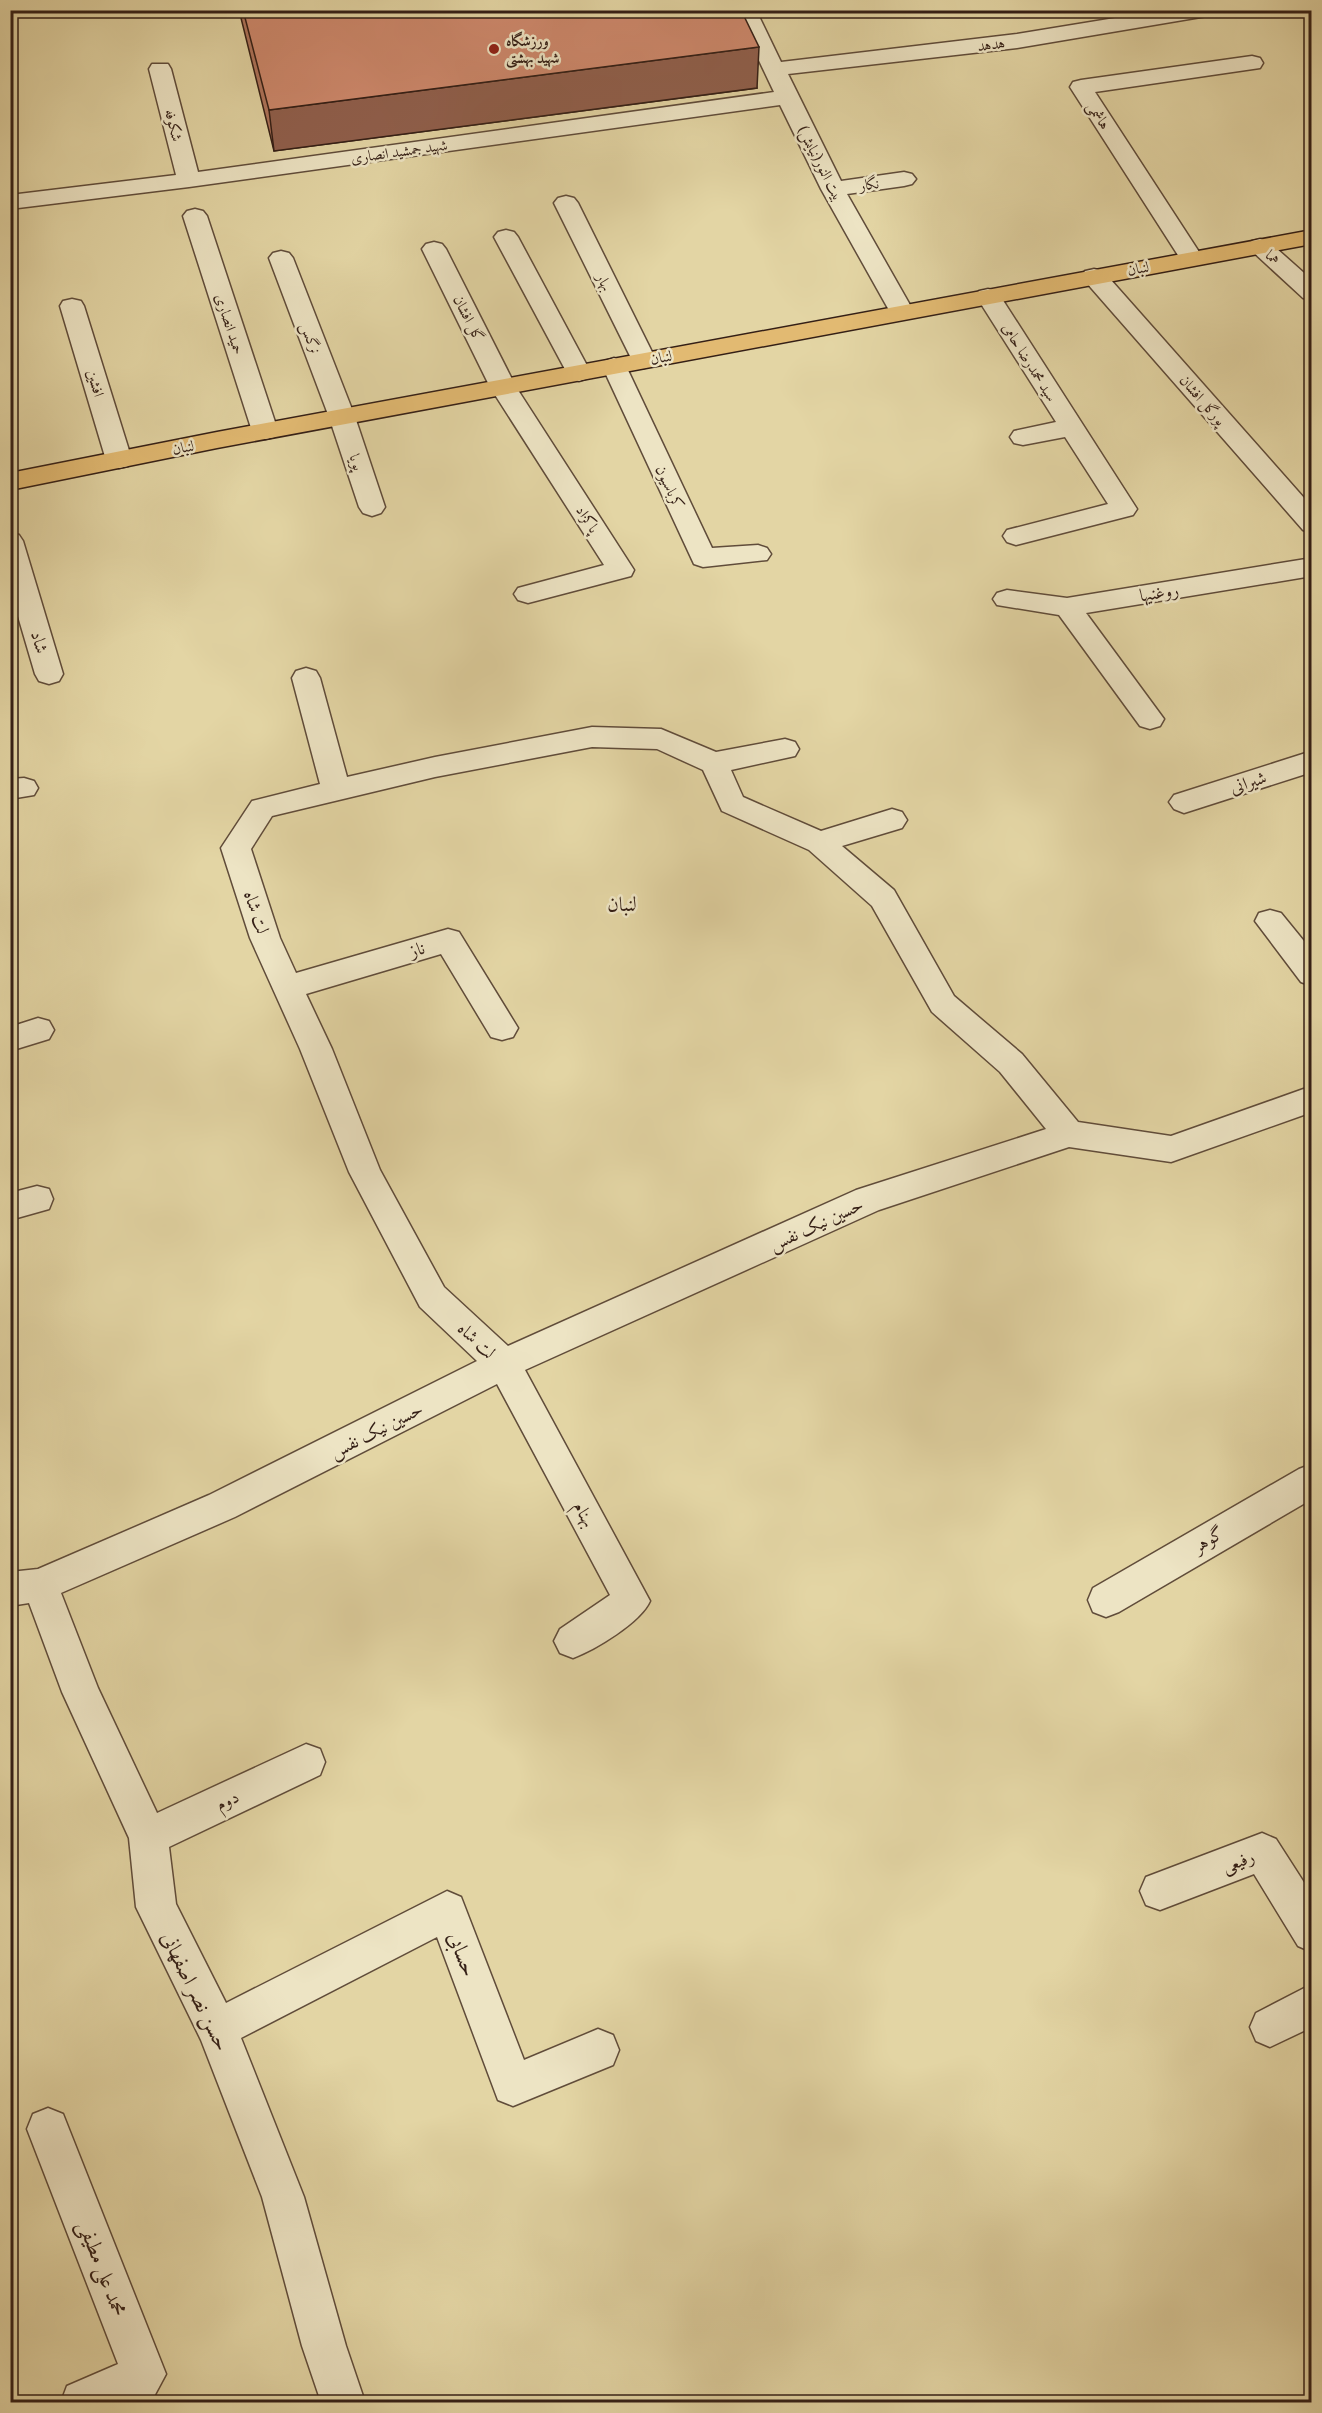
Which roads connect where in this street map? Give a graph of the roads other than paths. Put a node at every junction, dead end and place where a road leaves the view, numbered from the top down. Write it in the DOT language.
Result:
graph roads {
  1 [pos="745,10"];
  2 [pos="1207,10"];
  3 [pos="1252,63"];
  4 [pos="160,69"];
  5 [pos="774,69"];
  6 [pos="787,97"];
  7 [pos="904,179"];
  8 [pos="189,180"];
  9 [pos="833,189"];
  10 [pos="10,202"];
  11 [pos="566,203"];
  12 [pos="195,216"];
  13 [pos="506,237"];
  14 [pos="1311,237"];
  15 [pos="1260,246"];
  16 [pos="434,249"];
  17 [pos="281,258"];
  18 [pos="1191,258"];
  19 [pos="1094,276"];
  20 [pos="1311,293"];
  21 [pos="988,296"];
  22 [pos="72,306"];
  23 [pos="902,312"];
  24 [pos="644,360"];
  25 [pos="614,366"];
  26 [pos="579,373"];
  27 [pos="503,387"];
  28 [pos="342,417"];
  29 [pos="1072,427"];
  30 [pos="265,431"];
  31 [pos="1023,437"];
  32 [pos="119,460"];
  33 [pos="10,482"];
  34 [pos="372,507"];
  35 [pos="1311,524"];
  36 [pos="1016,536"];
  37 [pos="10,541"];
  38 [pos="758,554"];
  39 [pos="1311,567"];
  40 [pos="528,594"];
  41 [pos="1007,599"];
  42 [pos="1067,607"];
  43 [pos="49,674"];
  44 [pos="306,678"];
  45 [pos="1150,718"];
  46 [pos="785,749"];
  47 [pos="1311,762"];
  48 [pos="714,763"];
  49 [pos="336,789"];
  50 [pos="1184,802"];
  51 [pos="892,820"];
  52 [pos="819,842"];
  53 [pos="1270,921"];
  54 [pos="1311,974"];
  55 [pos="288,987"];
  56 [pos="502,1028"];
  57 [pos="1311,1099"];
  58 [pos="1069,1134"];
  59 [pos="504,1364"];
  60 [pos="1311,1480"];
  61 [pos="26,1587"];
  62 [pos="1106,1600"];
  63 [pos="573,1641"];
  64 [pos="306,1762"];
  65 [pos="148,1837"];
  66 [pos="1160,1891"];
  67 [pos="1311,1932"];
  68 [pos="1311,2004"];
  69 [pos="1270,2027"];
  70 [pos="217,2029"];
  71 [pos="598,2050"];
  72 [pos="48,2129"];
  73 [pos="134,2388"];
  74 [pos="83,2403"];
  75 [pos="343,2403"];
  1 -- 5 [label="street, بیت النور(نیایش)"];
  2 -- 5 [label="street, هدهد"];
  3 -- 18 [label="street, هاشمی"];
  4 -- 8 [label="street, شکوفه"];
  5 -- 6 [label="street, بیت النور(نیایش)"];
  6 -- 8 [label="street, شهید جمشید انصاری"];
  6 -- 9 [label="street, بیت النور(نیایش)"];
  7 -- 9 [label="street, نگار"];
  8 -- 10 [label="street, شهید جمشید انصاری"];
  9 -- 23 [label="street, بیت النور(نیایش)"];
  11 -- 24 [label="street, بهار"];
  12 -- 30 [label="street, حمید انصاری"];
  13 -- 26 [label="street"];
  14 -- 15 [label="main road, لنبان"];
  15 -- 18 [label="main road, لنبان"];
  15 -- 20 [label="street, هما"];
  16 -- 27 [label="street, گل افشان"];
  17 -- 28 [label="street, نرگس"];
  18 -- 19 [label="main road, لنبان"];
  19 -- 21 [label="main road, لنبان"];
  19 -- 35 [label="street, پورگل افشان"];
  21 -- 23 [label="main road, لنبان"];
  21 -- 29 [label="street, سید محمدرضا حامی"];
  22 -- 32 [label="street, افشین"];
  23 -- 24 [label="main road, لنبان"];
  24 -- 25 [label="main road, لنبان"];
  25 -- 26 [label="main road, لنبان"];
  25 -- 38 [label="street, کرباسیون"];
  26 -- 27 [label="main road, لنبان"];
  27 -- 28 [label="main road, لنبان"];
  27 -- 40 [label="street, پاکزاد"];
  28 -- 30 [label="main road, لنبان"];
  28 -- 34 [label="street, پویا"];
  29 -- 31 [label="street"];
  29 -- 36 [label="street, سید محمدرضا حامی"];
  30 -- 32 [label="main road, لنبان"];
  32 -- 33 [label="main road, لنبان"];
  37 -- 43 [label="street, شاد"];
  39 -- 42 [label="street, روغنیها"];
  41 -- 42 [label="street, روغنیها"];
  42 -- 45 [label="street"];
  44 -- 49 [label="street"];
  46 -- 48 [label="street"];
  47 -- 50 [label="street, شیرانی"];
  48 -- 49 [label="street, لت شاه"];
  48 -- 52 [label="street"];
  49 -- 55 [label="street, لت شاه"];
  51 -- 52 [label="street"];
  52 -- 58 [label="street"];
  53 -- 54 [label="street"];
  55 -- 56 [label="street, ناز"];
  55 -- 59 [label="street, لت شاه"];
  57 -- 58 [label="street"];
  58 -- 59 [label="street, حسین نیک نفس"];
  59 -- 61 [label="street, حسین نیک نفس"];
  59 -- 63 [label="street, بهنام"];
  60 -- 62 [label="street, گوهر"];
  61 -- 65 [label="street, حسن نصر اصفهانی"];
  64 -- 65 [label="street, دوم"];
  65 -- 70 [label="street, حسن نصر اصفهانی"];
  66 -- 67 [label="street, رفیعی"];
  68 -- 69 [label="street"];
  70 -- 71 [label="street, حسابی"];
  70 -- 75 [label="street, حسن نصر اصفهانی"];
  72 -- 73 [label="street, محمد علی مطیفی"];
  73 -- 74 [label="street"];
}
